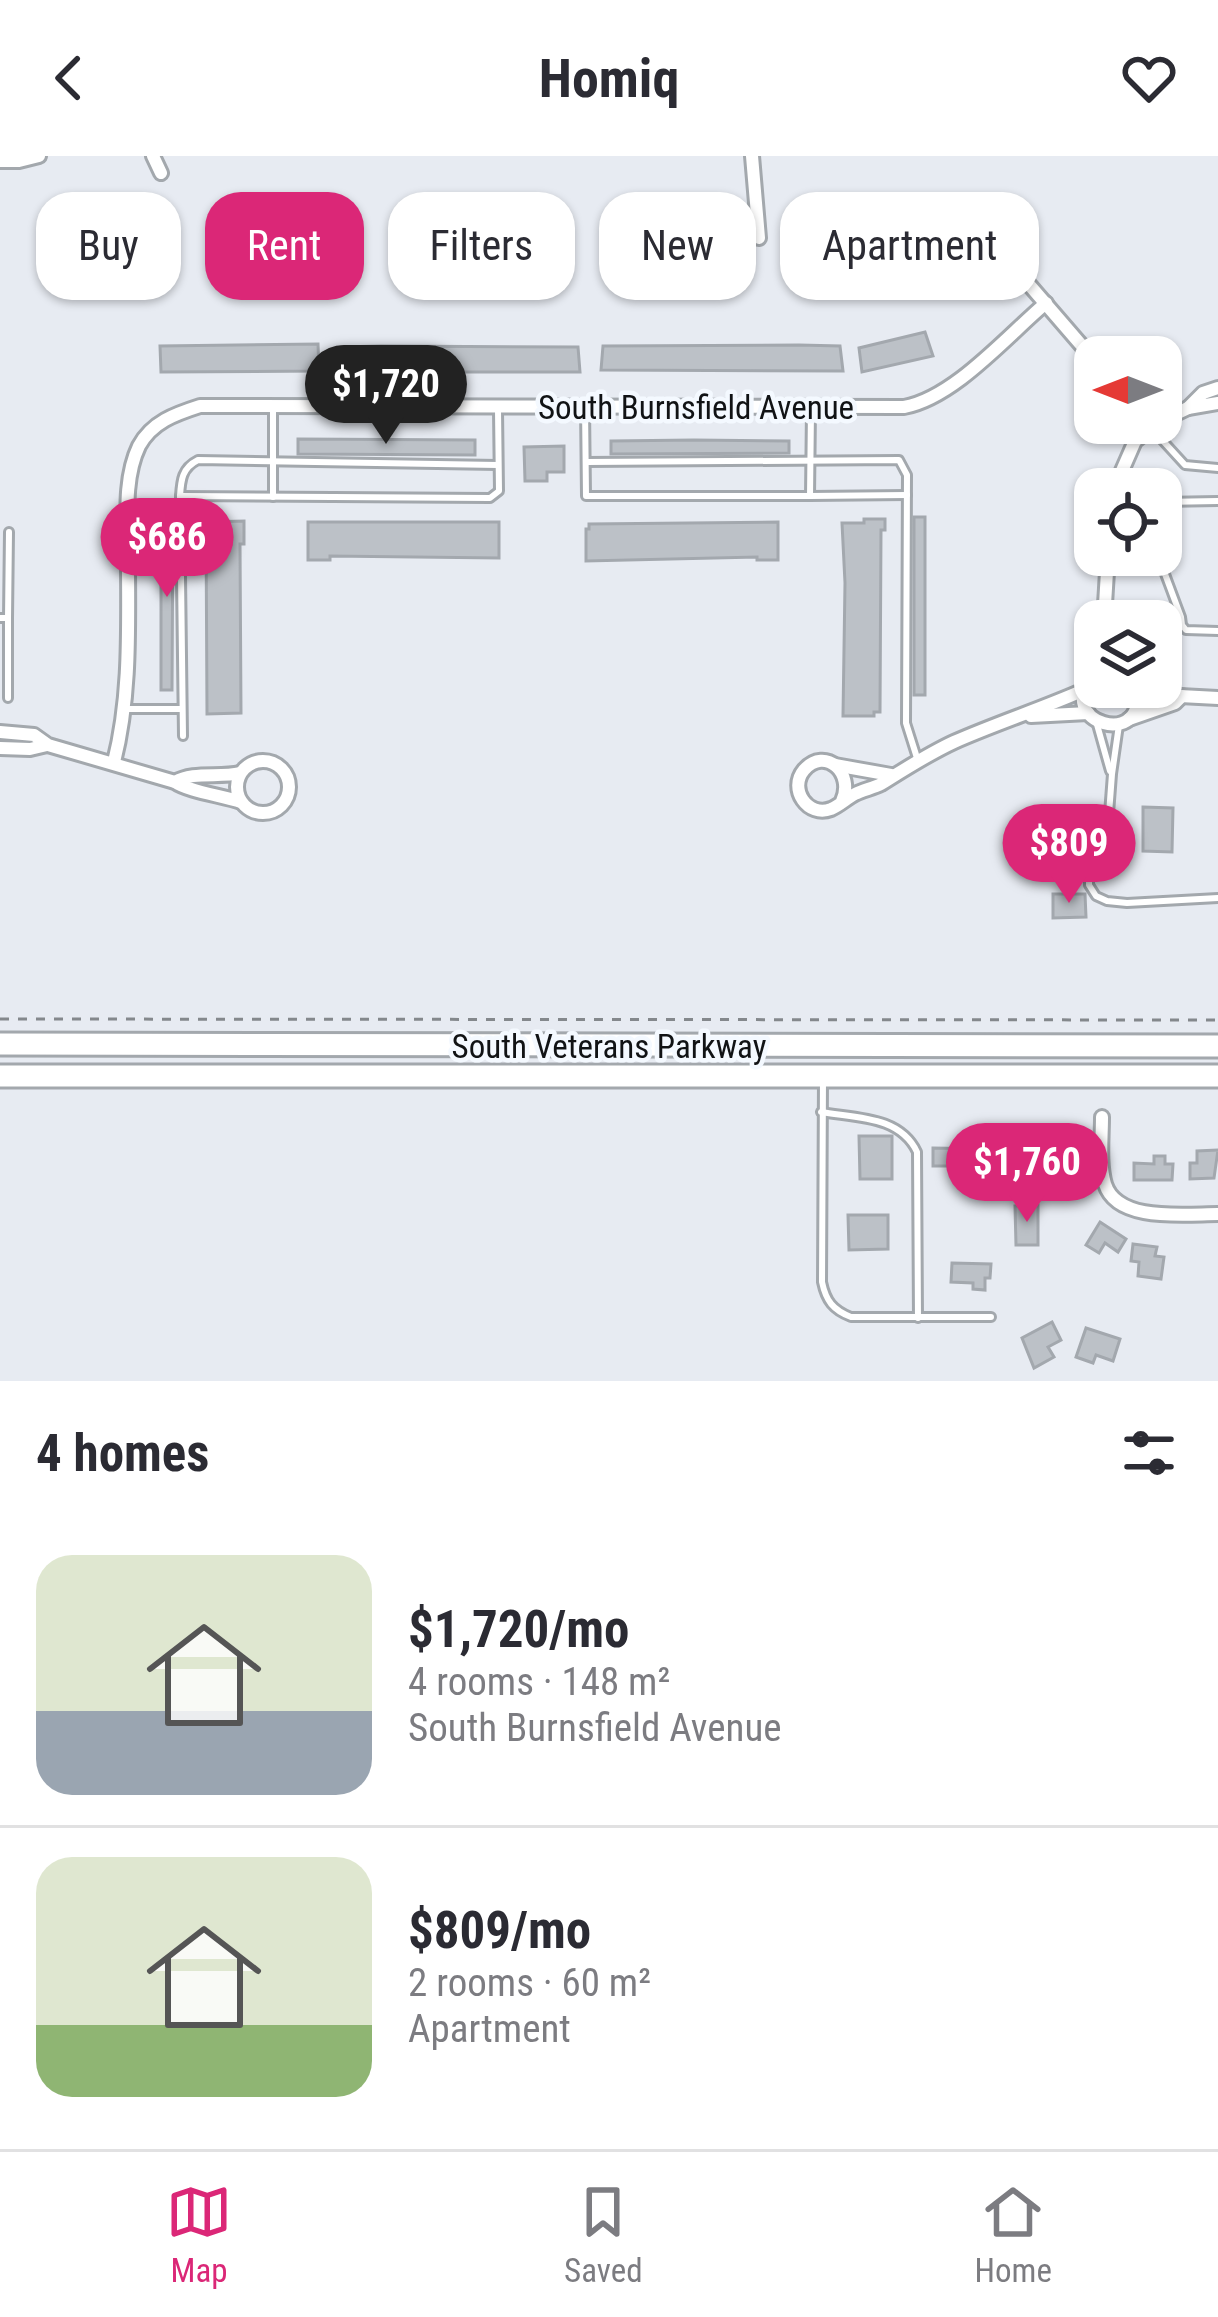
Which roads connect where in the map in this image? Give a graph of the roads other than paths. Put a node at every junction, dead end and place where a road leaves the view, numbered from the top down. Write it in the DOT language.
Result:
graph roads {
  1 [pos="39,156"];
  2 [pos="153,156"];
  3 [pos="752,156"];
  4 [pos="0,161"];
  5 [pos="161,172"];
  6 [pos="759,238"];
  7 [pos="1039,295"];
  8 [pos="1046,303"];
  9 [pos="1074,336"];
  10 [pos="1218,388"];
  11 [pos="1218,403"];
  12 [pos="498,406"];
  13 [pos="585,406"];
  14 [pos="811,406"];
  15 [pos="273,407"];
  16 [pos="1189,408"];
  17 [pos="1182,411"];
  18 [pos="1170,444"];
  19 [pos="272,461"];
  20 [pos="811,461"];
  21 [pos="586,462"];
  22 [pos="498,465"];
  23 [pos="1218,468"];
  24 [pos="180,496"];
  25 [pos="811,496"];
  26 [pos="907,496"];
  27 [pos="273,497"];
  28 [pos="1218,501"];
  29 [pos="1182,502"];
  30 [pos="8,532"];
  31 [pos="1166,576"];
  32 [pos="4,618"];
  33 [pos="1218,631"];
  34 [pos="1074,694"];
  35 [pos="1182,696"];
  36 [pos="8,698"];
  37 [pos="1218,698"];
  38 [pos="1088,708"];
  39 [pos="1136,708"];
  40 [pos="1160,708"];
  41 [pos="125,709"];
  42 [pos="182,709"];
  43 [pos="1023,716"];
  44 [pos="1092,717"];
  45 [pos="1122,722"];
  46 [pos="0,732"];
  47 [pos="183,736"];
  48 [pos="49,745"];
  49 [pos="0,748"];
  50 [pos="918,761"];
  51 [pos="114,762"];
  52 [pos="836,765"];
  53 [pos="240,773"];
  54 [pos="1112,774"];
  55 [pos="891,775"];
  56 [pos="175,782"];
  57 [pos="842,801"];
  58 [pos="241,802"];
  59 [pos="1218,898"];
  60 [pos="0,1044"];
  61 [pos="1218,1046"];
  62 [pos="0,1076"];
  63 [pos="823,1076"];
  64 [pos="1218,1076"];
  65 [pos="821,1112"];
  66 [pos="1102,1117"];
  67 [pos="1218,1214"];
  68 [pos="991,1317"];
  69 [pos="918,1318"];
  1 -- 4 [label="street"];
  2 -- 5 [label="street"];
  3 -- 6 [label="street"];
  7 -- 8 [label="street"];
  8 -- 9 [label="street"];
  8 -- 14 [label="street, South Burnsfield Avenue"];
  10 -- 16 [label="street"];
  11 -- 16 [label="street"];
  12 -- 13 [label="street, South Burnsfield Avenue"];
  12 -- 15 [label="street, South Burnsfield Avenue"];
  12 -- 22 [label="lane"];
  13 -- 14 [label="street, South Burnsfield Avenue"];
  13 -- 21 [label="lane"];
  14 -- 20 [label="lane"];
  15 -- 19 [label="lane"];
  15 -- 41 [label="street, South Burnsfield Avenue"];
  16 -- 17 [label="street"];
  18 -- 23 [label="lane"];
  19 -- 22 [label="lane"];
  19 -- 24 [label="lane"];
  19 -- 27 [label="lane"];
  20 -- 21 [label="lane"];
  20 -- 25 [label="lane"];
  20 -- 26 [label="lane"];
  21 -- 25 [label="lane"];
  22 -- 27 [label="lane"];
  24 -- 27 [label="lane"];
  24 -- 42 [label="lane"];
  25 -- 26 [label="lane"];
  26 -- 50 [label="lane"];
  28 -- 29 [label="lane"];
  30 -- 32 [label="lane"];
  31 -- 33 [label="lane"];
  32 -- 36 [label="lane"];
  34 -- 43 [label="street"];
  35 -- 37 [label="street"];
  38 -- 44 [label="street"];
  39 -- 45 [label="street"];
  40 -- 45 [label="street"];
  41 -- 42 [label="lane"];
  41 -- 51 [label="street, South Burnsfield Avenue"];
  42 -- 47 [label="lane"];
  43 -- 44 [label="street"];
  43 -- 50 [label="street"];
  44 -- 45 [label="street"];
  44 -- 54 [label="lane"];
  45 -- 54 [label="lane"];
  46 -- 48 [label="street"];
  48 -- 49 [label="street"];
  48 -- 51 [label="street"];
  50 -- 55 [label="street"];
  51 -- 56 [label="street"];
  52 -- 55 [label="street"];
  52 -- 57 [label="street"];
  52 -- 57 [label="street"];
  53 -- 56 [label="street"];
  53 -- 58 [label="street"];
  53 -- 58 [label="street"];
  54 -- 59 [label="lane"];
  55 -- 57 [label="street"];
  56 -- 58 [label="street"];
  60 -- 61 [label="highway, South Veterans Parkway"];
  62 -- 63 [label="highway, South Veterans Parkway"];
  63 -- 64 [label="highway, South Veterans Parkway"];
  63 -- 65 [label="lane"];
  65 -- 69 [label="lane"];
  65 -- 69 [label="lane"];
  66 -- 67 [label="street"];
  68 -- 69 [label="lane"];
}
